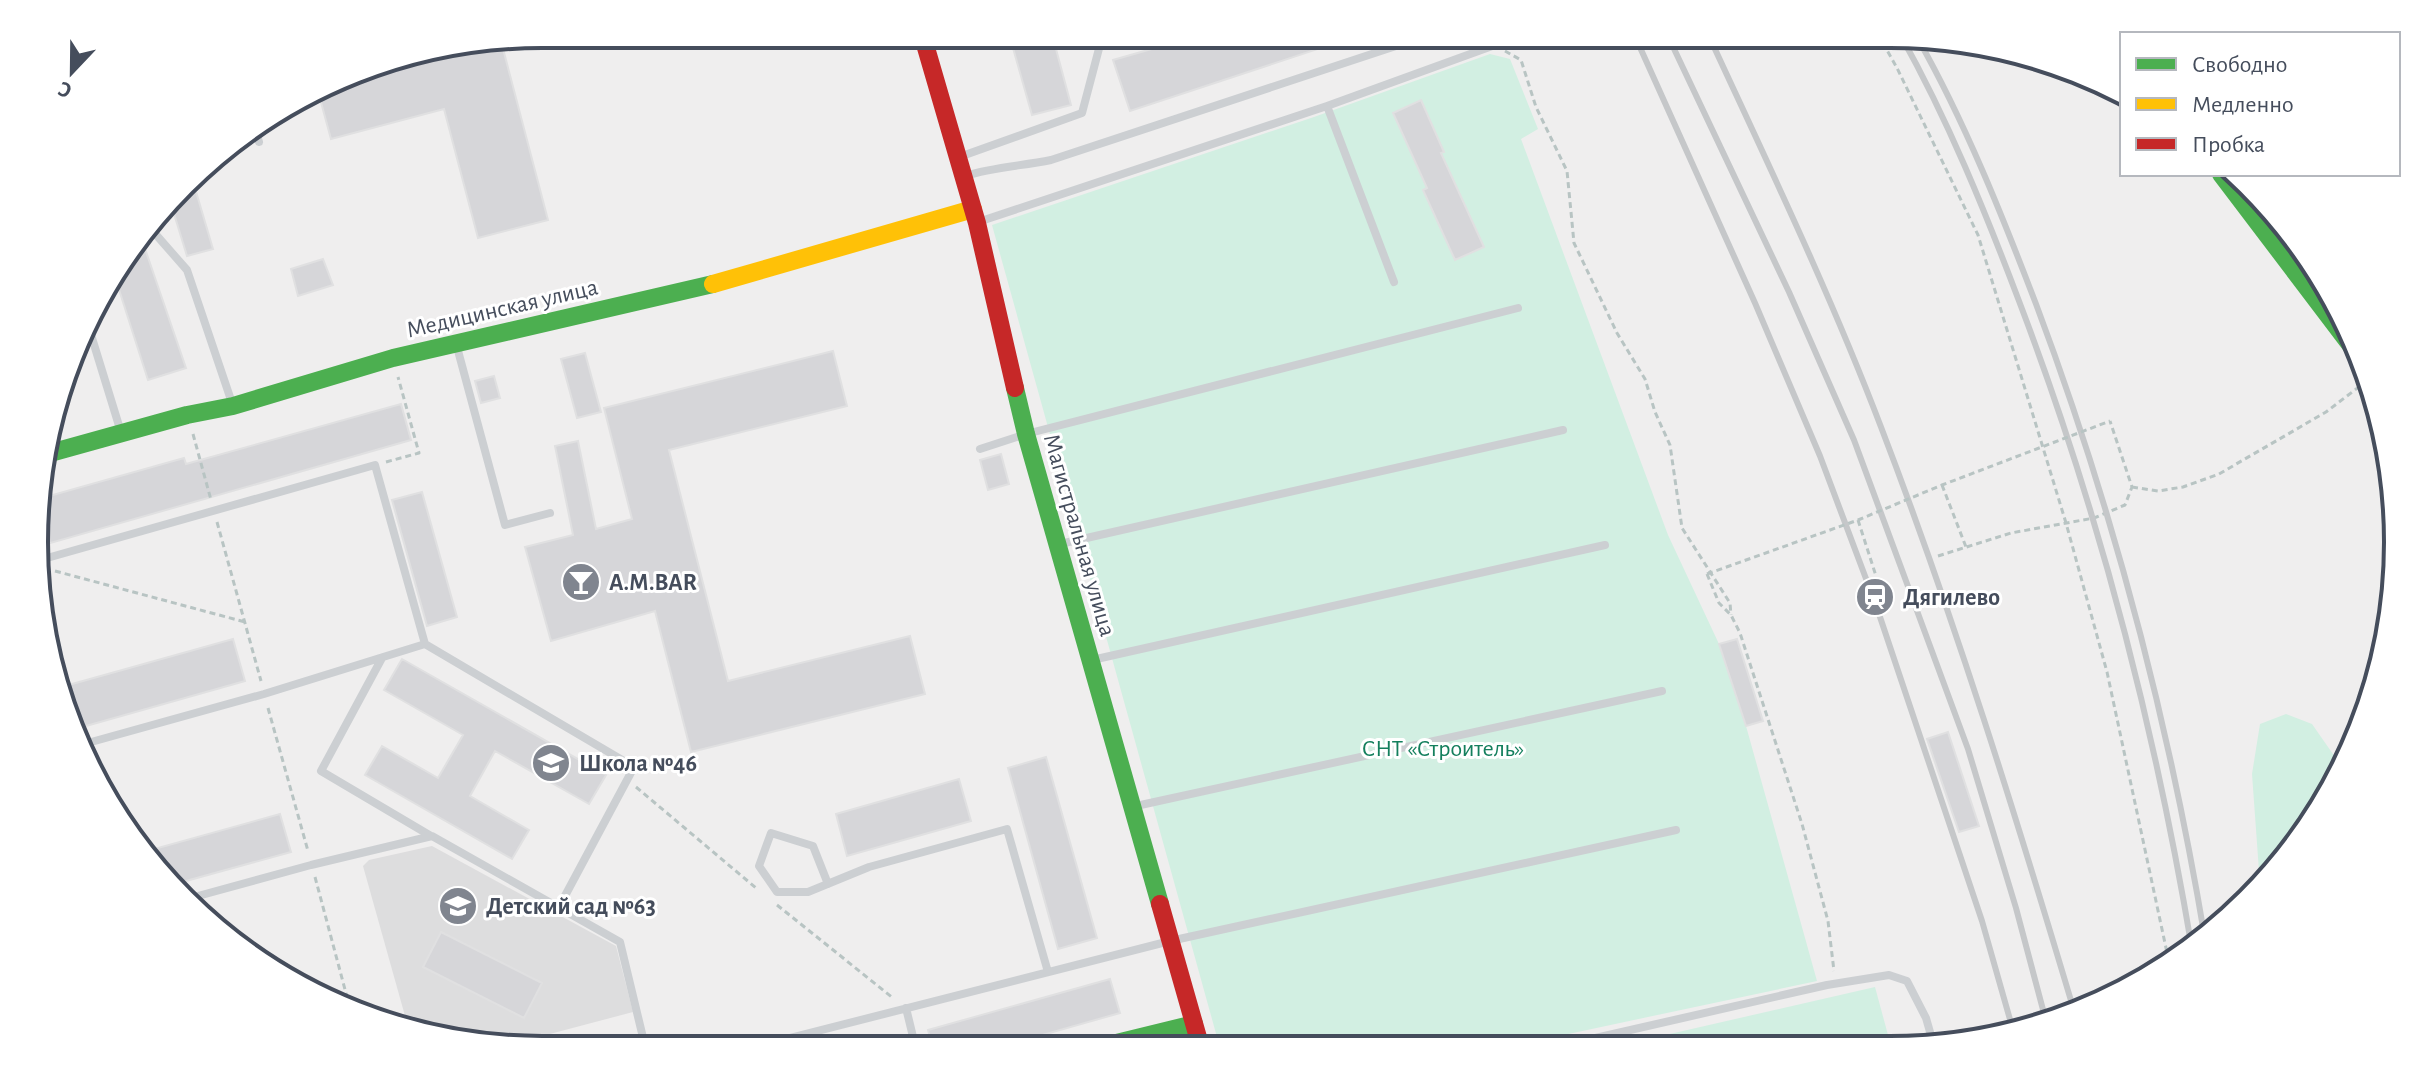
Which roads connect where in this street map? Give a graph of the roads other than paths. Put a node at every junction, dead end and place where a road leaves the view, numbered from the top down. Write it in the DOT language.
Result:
graph roads {
  1 [pos="926,48"];
  2 [pos="1099,48"];
  3 [pos="1390,48"];
  4 [pos="1487,48"];
  5 [pos="1327,106"];
  6 [pos="258,138"];
  7 [pos="259,142"];
  8 [pos="958,157"];
  9 [pos="964,177"];
  10 [pos="2226,180"];
  11 [pos="975,216"];
  12 [pos="156,234"];
  13 [pos="1394,282"];
  14 [pos="1518,308"];
  15 [pos="2329,317"];
  16 [pos="92,339"];
  17 [pos="456,342"];
  18 [pos="233,406"];
  19 [pos="1563,430"];
  20 [pos="121,434"];
  21 [pos="1026,434"];
  22 [pos="980,449"];
  23 [pos="56,451"];
  24 [pos="550,513"];
  25 [pos="1059,544"];
  26 [pos="1605,545"];
  27 [pos="48,558"];
  28 [pos="425,644"];
  29 [pos="382,658"];
  30 [pos="1091,660"];
  31 [pos="1662,691"];
  32 [pos="91,742"];
  33 [pos="1131,807"];
  34 [pos="1676,830"];
  35 [pos="432,836"];
  36 [pos="828,884"];
  37 [pos="198,896"];
  38 [pos="559,907"];
  39 [pos="1170,941"];
  40 [pos="1048,972"];
  41 [pos="906,1008"];
  42 [pos="1194,1024"];
  43 [pos="1931,1034"];
  44 [pos="643,1036"];
  45 [pos="797,1036"];
  46 [pos="913,1036"];
  47 [pos="1145,1036"];
  48 [pos="1198,1036"];
  49 [pos="1604,1036"];
  1 -- 8 [label="main road, Магистральная улица"];
  2 -- 8 [label="lane"];
  3 -- 9 [label="lane"];
  4 -- 5 [label="lane"];
  5 -- 11 [label="lane"];
  5 -- 13 [label="lane"];
  6 -- 7 [label="lane"];
  8 -- 9 [label="main road, Магистральная улица"];
  9 -- 11 [label="main road, Магистральная улица"];
  10 -- 15 [label="main road"];
  11 -- 17 [label="main road, Медицинская улица"];
  11 -- 21 [label="main road, Магистральная улица"];
  12 -- 18 [label="lane"];
  14 -- 21 [label="lane"];
  16 -- 20 [label="lane"];
  17 -- 18 [label="main road, Медицинская улица"];
  17 -- 24 [label="lane"];
  18 -- 20 [label="main road, Медицинская улица"];
  19 -- 25 [label="lane"];
  20 -- 23 [label="main road, Медицинская улица"];
  21 -- 22 [label="lane"];
  21 -- 25 [label="main road, Магистральная улица"];
  25 -- 30 [label="main road, Магистральная улица"];
  26 -- 30 [label="lane"];
  27 -- 28 [label="lane"];
  28 -- 29 [label="lane"];
  28 -- 38 [label="lane"];
  29 -- 32 [label="lane"];
  29 -- 35 [label="lane"];
  30 -- 33 [label="main road, Магистральная улица"];
  31 -- 33 [label="lane"];
  33 -- 39 [label="main road, Магистральная улица"];
  34 -- 39 [label="lane"];
  35 -- 37 [label="lane"];
  35 -- 38 [label="lane"];
  36 -- 36 [label="lane"];
  36 -- 40 [label="lane"];
  38 -- 44 [label="lane"];
  39 -- 40 [label="lane"];
  39 -- 42 [label="main road, Магистральная улица"];
  40 -- 41 [label="lane"];
  41 -- 45 [label="lane"];
  41 -- 46 [label="lane"];
  42 -- 47 [label="main road"];
  42 -- 48 [label="main road, Магистральная улица"];
  43 -- 49 [label="lane"];
}
